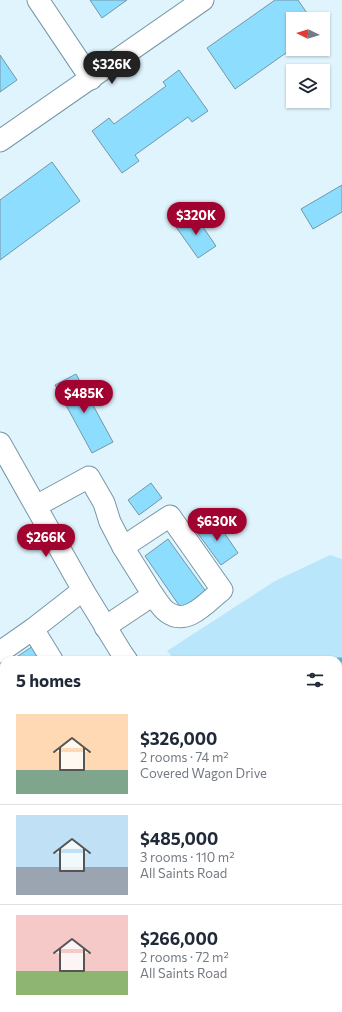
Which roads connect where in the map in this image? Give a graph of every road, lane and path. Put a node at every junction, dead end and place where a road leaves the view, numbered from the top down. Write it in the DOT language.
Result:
graph roads {
  1 [pos="38,0"];
  2 [pos="203,0"];
  3 [pos="91,79"];
  4 [pos="0,141"];
  5 [pos="0,443"];
  6 [pos="36,506"];
  7 [pos="123,547"];
  8 [pos="83,590"];
  9 [pos="153,594"];
  10 [pos="105,627"];
  11 [pos="33,629"];
  12 [pos="0,652"];
  13 [pos="50,656"];
  14 [pos="120,656"];
  1 -- 3 [label="street"];
  2 -- 3 [label="street"];
  3 -- 4 [label="street"];
  5 -- 6 [label="street"];
  6 -- 7 [label="street"];
  6 -- 8 [label="street"];
  7 -- 9 [label="street"];
  7 -- 9 [label="street"];
  8 -- 10 [label="street"];
  8 -- 11 [label="street"];
  9 -- 10 [label="street"];
  10 -- 14 [label="street"];
  11 -- 12 [label="street"];
  11 -- 13 [label="street"];
}
